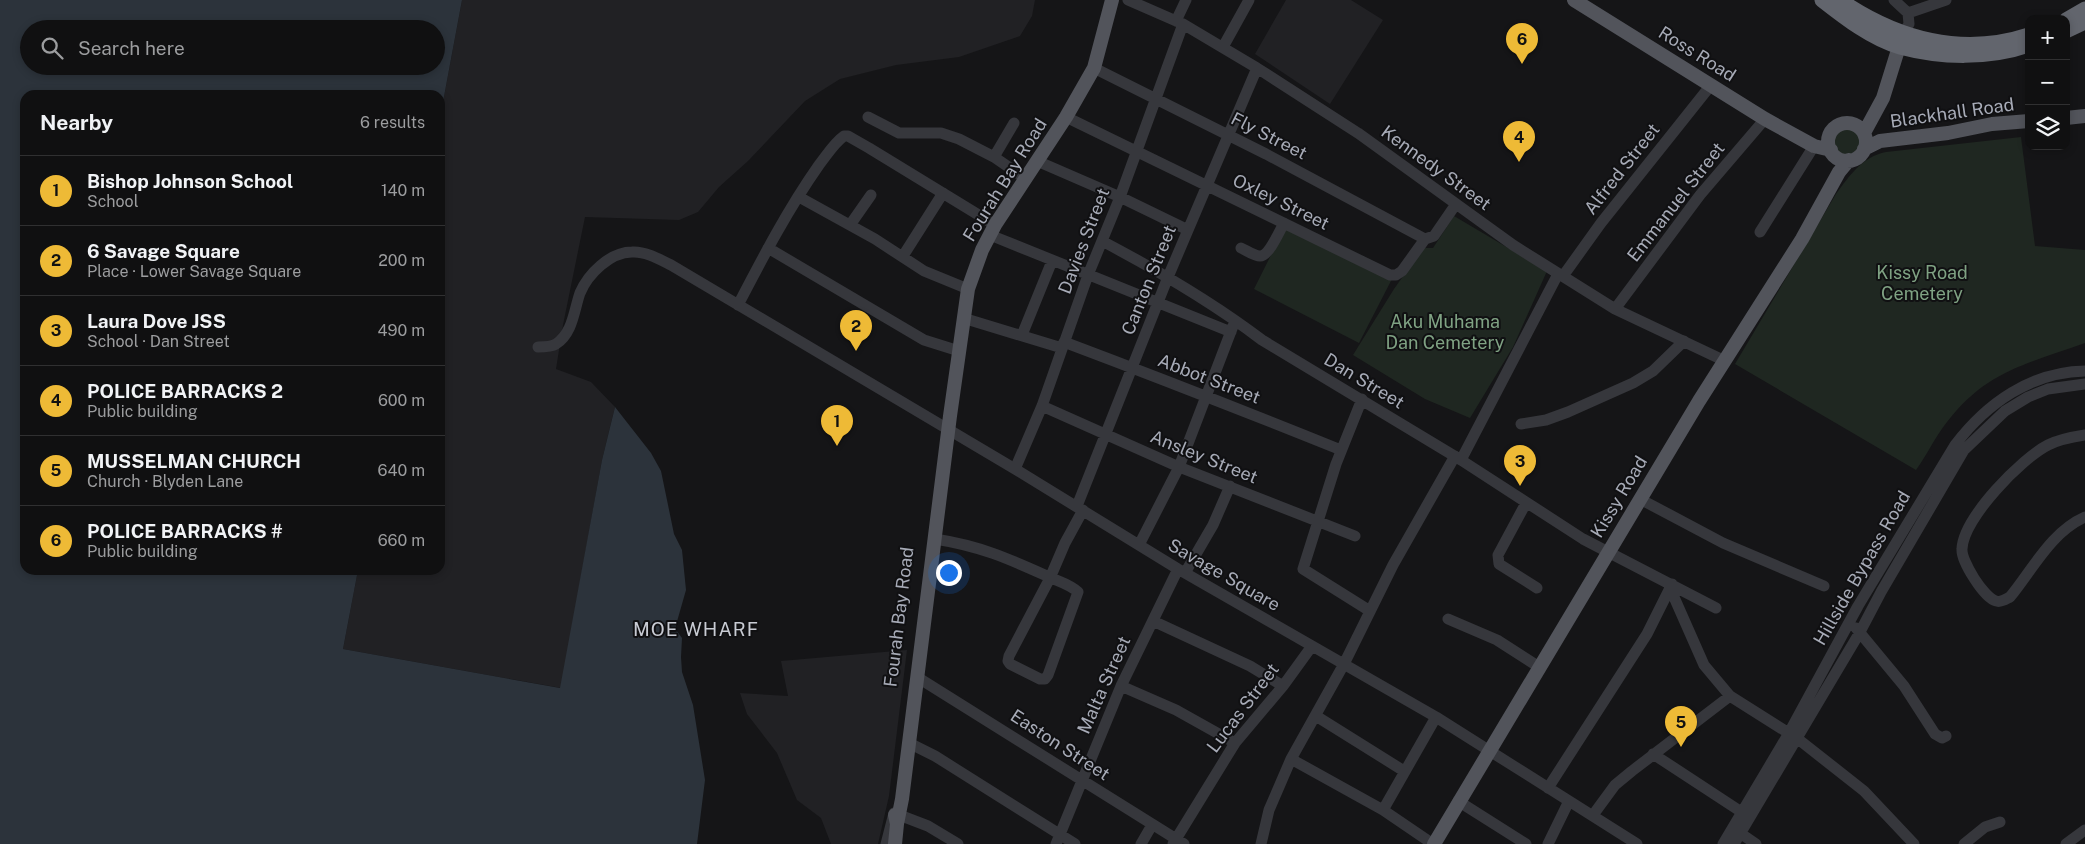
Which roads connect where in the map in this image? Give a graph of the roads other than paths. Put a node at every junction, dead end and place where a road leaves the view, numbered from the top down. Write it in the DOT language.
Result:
graph roads {
  1 [pos="1112,0"];
  2 [pos="1128,0"];
  3 [pos="1186,0"];
  4 [pos="1249,0"];
  5 [pos="1574,0"];
  6 [pos="1822,0"];
  7 [pos="1840,0"];
  8 [pos="1894,0"];
  9 [pos="1946,0"];
  10 [pos="2085,9"];
  11 [pos="1908,13"];
  12 [pos="2070,18"];
  13 [pos="1179,22"];
  14 [pos="2085,22"];
  15 [pos="2070,29"];
  16 [pos="2025,36"];
  17 [pos="1901,40"];
  18 [pos="2025,46"];
  19 [pos="1223,47"];
  20 [pos="1094,68"];
  21 [pos="1257,68"];
  22 [pos="1711,84"];
  23 [pos="1156,99"];
  24 [pos="2085,116"];
  25 [pos="1066,117"];
  26 [pos="868,118"];
  27 [pos="2070,118"];
  28 [pos="1765,119"];
  29 [pos="2025,121"];
  30 [pos="1014,123"];
  31 [pos="1228,135"];
  32 [pos="1830,135"];
  33 [pos="1862,136"];
  34 [pos="1800,138"];
  35 [pos="1814,146"];
  36 [pos="1136,151"];
  37 [pos="1839,156"];
  38 [pos="994,157"];
  39 [pos="1037,161"];
  40 [pos="1026,179"];
  41 [pos="1206,186"];
  42 [pos="942,193"];
  43 [pos="871,195"];
  44 [pos="799,197"];
  45 [pos="1120,197"];
  46 [pos="1456,204"];
  47 [pos="1284,223"];
  48 [pos="850,225"];
  49 [pos="992,230"];
  50 [pos="1188,230"];
  51 [pos="1760,232"];
  52 [pos="1425,239"];
  53 [pos="1102,240"];
  54 [pos="768,248"];
  55 [pos="1240,248"];
  56 [pos="904,256"];
  57 [pos="1052,261"];
  58 [pos="1088,275"];
  59 [pos="1560,275"];
  60 [pos="1168,277"];
  61 [pos="968,289"];
  62 [pos="1159,302"];
  63 [pos="738,305"];
  64 [pos="1615,309"];
  65 [pos="963,318"];
  66 [pos="1235,320"];
  67 [pos="1230,332"];
  68 [pos="1022,335"];
  69 [pos="1684,341"];
  70 [pos="1063,345"];
  71 [pos="538,347"];
  72 [pos="959,351"];
  73 [pos="1724,361"];
  74 [pos="1133,368"];
  75 [pos="2085,371"];
  76 [pos="2085,384"];
  77 [pos="1206,395"];
  78 [pos="1362,399"];
  79 [pos="1042,406"];
  80 [pos="947,424"];
  81 [pos="1521,424"];
  82 [pos="2085,435"];
  83 [pos="1106,436"];
  84 [pos="1341,450"];
  85 [pos="1458,458"];
  86 [pos="1179,467"];
  87 [pos="1015,469"];
  88 [pos="939,473"];
  89 [pos="1230,486"];
  90 [pos="1640,499"];
  91 [pos="1526,503"];
  92 [pos="1080,508"];
  93 [pos="2085,517"];
  94 [pos="1318,521"];
  95 [pos="1355,536"];
  96 [pos="935,539"];
  97 [pos="1139,545"];
  98 [pos="1609,551"];
  99 [pos="928,565"];
  100 [pos="1182,571"];
  101 [pos="1050,578"];
  102 [pos="1671,586"];
  103 [pos="1824,586"];
  104 [pos="1537,588"];
  105 [pos="1716,608"];
  106 [pos="1370,611"];
  107 [pos="1448,619"];
  108 [pos="1152,621"];
  109 [pos="1850,621"];
  110 [pos="1860,632"];
  111 [pos="1312,646"];
  112 [pos="1344,664"];
  113 [pos="1539,667"];
  114 [pos="917,676"];
  115 [pos="1121,686"];
  116 [pos="1282,686"];
  117 [pos="1730,696"];
  118 [pos="1316,716"];
  119 [pos="1436,717"];
  120 [pos="1793,736"];
  121 [pos="1946,736"];
  122 [pos="910,743"];
  123 [pos="1235,743"];
  124 [pos="1489,751"];
  125 [pos="1654,754"];
  126 [pos="1292,759"];
  127 [pos="1404,771"];
  128 [pos="1082,781"];
  129 [pos="1548,788"];
  130 [pos="1458,801"];
  131 [pos="1569,801"];
  132 [pos="1383,810"];
  133 [pos="1743,814"];
  134 [pos="1592,815"];
  135 [pos="897,817"];
  136 [pos="2000,822"];
  137 [pos="1152,825"];
  138 [pos="2085,830"];
  139 [pos="1740,833"];
  140 [pos="1058,839"];
  141 [pos="1178,842"];
  142 [pos="886,844"];
  143 [pos="895,844"];
  144 [pos="958,844"];
  145 [pos="1075,844"];
  146 [pos="1141,844"];
  147 [pos="1261,844"];
  148 [pos="1433,844"];
  149 [pos="1526,844"];
  150 [pos="1548,844"];
  151 [pos="1636,844"];
  152 [pos="1724,844"];
  153 [pos="1734,844"];
  154 [pos="1756,844"];
  155 [pos="1914,844"];
  156 [pos="1964,844"];
  157 [pos="2066,844"];
  1 -- 20 [label="main road, Fourah Bay Road"];
  2 -- 13 [label="street, Kennedy Street"];
  3 -- 13 [label="street, Davies Street"];
  4 -- 19 [label="street"];
  5 -- 22 [label="main road, Ross Road"];
  6 -- 17 [label="highway"];
  7 -- 17 [label="highway"];
  8 -- 11 [label="street"];
  9 -- 11 [label="street"];
  10 -- 12 [label="highway"];
  11 -- 17 [label="street"];
  13 -- 19 [label="street, Kennedy Street"];
  13 -- 23 [label="street, Davies Street"];
  14 -- 15 [label="highway"];
  16 -- 17 [label="highway"];
  17 -- 18 [label="highway"];
  17 -- 33 [label="main road"];
  19 -- 21 [label="street, Kennedy Street"];
  20 -- 23 [label="street, Fly Street"];
  20 -- 25 [label="main road, Fourah Bay Road"];
  21 -- 31 [label="street, Canton Street"];
  21 -- 46 [label="street, Kennedy Street"];
  22 -- 28 [label="main road, Ross Road"];
  22 -- 59 [label="street, Alfred Street"];
  23 -- 31 [label="street, Fly Street"];
  23 -- 36 [label="street, Davies Street"];
  24 -- 27 [label="main road"];
  25 -- 36 [label="street, Oxley Street"];
  25 -- 39 [label="main road, Fourah Bay Road"];
  26 -- 38 [label="street"];
  28 -- 34 [label="main road, Ross Road"];
  28 -- 64 [label="street, Emmanuel Street"];
  29 -- 33 [label="main road, Blackhall Road"];
  30 -- 38 [label="street"];
  31 -- 41 [label="street, Canton Street"];
  31 -- 52 [label="street, Fly Street"];
  32 -- 33 [label="main road"];
  32 -- 34 [label="main road"];
  32 -- 37 [label="main road"];
  33 -- 37 [label="main road"];
  34 -- 35 [label="main road, Ross Road"];
  35 -- 37 [label="main road, Ross Road"];
  35 -- 51 [label="street"];
  36 -- 41 [label="street, Oxley Street"];
  36 -- 45 [label="street, Davies Street"];
  37 -- 73 [label="main road, Kissy Road"];
  38 -- 40 [label="street"];
  39 -- 40 [label="main road, Fourah Bay Road"];
  39 -- 45 [label="street"];
  40 -- 49 [label="main road, Fourah Bay Road"];
  41 -- 47 [label="street, Oxley Street"];
  41 -- 50 [label="street, Canton Street"];
  42 -- 44 [label="street"];
  42 -- 49 [label="street"];
  42 -- 56 [label="street"];
  43 -- 48 [label="street"];
  44 -- 48 [label="street"];
  44 -- 54 [label="street"];
  45 -- 50 [label="street"];
  45 -- 53 [label="street, Davies Street"];
  46 -- 52 [label="street, Oxley Street"];
  46 -- 59 [label="street, Kennedy Street"];
  47 -- 52 [label="street, Oxley Street"];
  47 -- 55 [label="street"];
  48 -- 56 [label="street"];
  49 -- 57 [label="street"];
  49 -- 61 [label="main road, Fourah Bay Road"];
  50 -- 60 [label="street, Canton Street"];
  53 -- 58 [label="street, Davies Street"];
  53 -- 60 [label="street, Dan Street"];
  54 -- 63 [label="street"];
  54 -- 72 [label="street"];
  56 -- 61 [label="street"];
  57 -- 58 [label="street"];
  57 -- 68 [label="street"];
  58 -- 62 [label="street"];
  58 -- 70 [label="street, Davies Street"];
  59 -- 64 [label="street, Kennedy Street"];
  59 -- 85 [label="street, Alfred Street"];
  60 -- 62 [label="street, Canton Street"];
  60 -- 66 [label="street, Dan Street"];
  61 -- 65 [label="main road, Fourah Bay Road"];
  62 -- 67 [label="street"];
  62 -- 74 [label="street, Canton Street"];
  63 -- 71 [label="street, Savage Square"];
  63 -- 80 [label="street, Savage Square"];
  64 -- 69 [label="street, Kennedy Street"];
  65 -- 68 [label="street, Abbot Street"];
  65 -- 72 [label="main road, Fourah Bay Road"];
  66 -- 67 [label="street"];
  66 -- 78 [label="street, Dan Street"];
  67 -- 77 [label="street"];
  68 -- 70 [label="street, Abbot Street"];
  69 -- 73 [label="street, Kennedy Street"];
  69 -- 81 [label="street"];
  70 -- 74 [label="street, Abbot Street"];
  70 -- 79 [label="street, Davies Street"];
  72 -- 80 [label="main road, Fourah Bay Road"];
  73 -- 90 [label="main road, Kissy Road"];
  74 -- 77 [label="street, Abbot Street"];
  74 -- 83 [label="street, Canton Street"];
  75 -- 109 [label="street, Hillside Bypass Road"];
  76 -- 110 [label="street, Hillside Bypass Road"];
  77 -- 84 [label="street, Abbot Street"];
  77 -- 86 [label="street"];
  78 -- 84 [label="street"];
  78 -- 85 [label="street, Dan Street"];
  79 -- 83 [label="street, Ansley Street"];
  79 -- 87 [label="street, Davies Street"];
  80 -- 87 [label="street, Savage Square"];
  80 -- 88 [label="main road, Fourah Bay Road"];
  82 -- 93 [label="street"];
  83 -- 86 [label="street, Ansley Street"];
  83 -- 92 [label="street, Canton Street"];
  84 -- 94 [label="street"];
  85 -- 91 [label="street, Dan Street"];
  85 -- 106 [label="street, Alfred Street"];
  86 -- 89 [label="street, Ansley Street"];
  86 -- 97 [label="street"];
  87 -- 92 [label="street, Savage Square"];
  88 -- 96 [label="main road, Fourah Bay Road"];
  88 -- 99 [label="main road, Fourah Bay Road"];
  89 -- 94 [label="street, Ansley Street"];
  89 -- 100 [label="street, Malta Street"];
  90 -- 98 [label="main road, Kissy Road"];
  90 -- 103 [label="street"];
  91 -- 98 [label="street, Dan Street"];
  91 -- 104 [label="street"];
  92 -- 97 [label="street, Savage Square"];
  92 -- 101 [label="street, Canton Street"];
  94 -- 95 [label="street, Ansley Street"];
  94 -- 106 [label="street"];
  96 -- 99 [label="main road, Fourah Bay Road"];
  96 -- 101 [label="street"];
  97 -- 100 [label="street, Savage Square"];
  98 -- 102 [label="street, Dan Street"];
  98 -- 113 [label="main road, Kissy Road"];
  99 -- 114 [label="main road, Fourah Bay Road"];
  99 -- 135 [label="main road, Fourah Bay Road"];
  100 -- 108 [label="street, Malta Street"];
  100 -- 111 [label="street, Savage Square"];
  101 -- 101 [label="street, Canton Street"];
  102 -- 105 [label="street, Dan Street"];
  102 -- 117 [label="street"];
  102 -- 129 [label="street"];
  106 -- 112 [label="street, Alfred Street"];
  107 -- 113 [label="street"];
  108 -- 115 [label="street, Malta Street"];
  108 -- 116 [label="street"];
  109 -- 110 [label="street"];
  109 -- 120 [label="street, Hillside Bypass Road"];
  110 -- 120 [label="street, Hillside Bypass Road"];
  110 -- 121 [label="street"];
  111 -- 112 [label="street, Savage Square"];
  111 -- 116 [label="street, Lucas Street"];
  112 -- 118 [label="street, Alfred Street"];
  112 -- 119 [label="street, Savage Square"];
  113 -- 124 [label="main road, Kissy Road"];
  114 -- 122 [label="main road, Fourah Bay Road"];
  114 -- 128 [label="street, Easton Street"];
  115 -- 123 [label="street"];
  115 -- 128 [label="street, Malta Street"];
  116 -- 123 [label="street, Lucas Street"];
  117 -- 120 [label="street"];
  117 -- 125 [label="street"];
  118 -- 126 [label="street, Alfred Street"];
  118 -- 127 [label="street"];
  119 -- 124 [label="street, Savage Square"];
  119 -- 127 [label="street"];
  120 -- 133 [label="street, Hillside Bypass Road"];
  120 -- 139 [label="street, Hillside Bypass Road"];
  120 -- 155 [label="street"];
  122 -- 135 [label="main road, Fourah Bay Road"];
  122 -- 140 [label="street"];
  123 -- 141 [label="street, Lucas Street"];
  124 -- 129 [label="street, Savage Square"];
  124 -- 130 [label="main road, Kissy Road"];
  125 -- 133 [label="street"];
  125 -- 134 [label="street"];
  126 -- 132 [label="street"];
  126 -- 147 [label="street, Alfred Street"];
  127 -- 132 [label="street"];
  128 -- 137 [label="street, Easton Street"];
  128 -- 140 [label="street, Malta Street"];
  129 -- 131 [label="street, Savage Square"];
  130 -- 148 [label="main road, Kissy Road"];
  130 -- 149 [label="street"];
  131 -- 134 [label="street, Savage Square"];
  131 -- 150 [label="street"];
  132 -- 148 [label="street"];
  133 -- 152 [label="street, Hillside Bypass Road"];
  134 -- 151 [label="street, Savage Square"];
  135 -- 142 [label="street"];
  135 -- 143 [label="main road, Fourah Bay Road"];
  135 -- 144 [label="street"];
  136 -- 156 [label="street"];
  137 -- 141 [label="street, Easton Street"];
  137 -- 146 [label="street"];
  138 -- 157 [label="street"];
  139 -- 153 [label="street, Hillside Bypass Road"];
  139 -- 154 [label="street"];
  140 -- 145 [label="street"];
}
